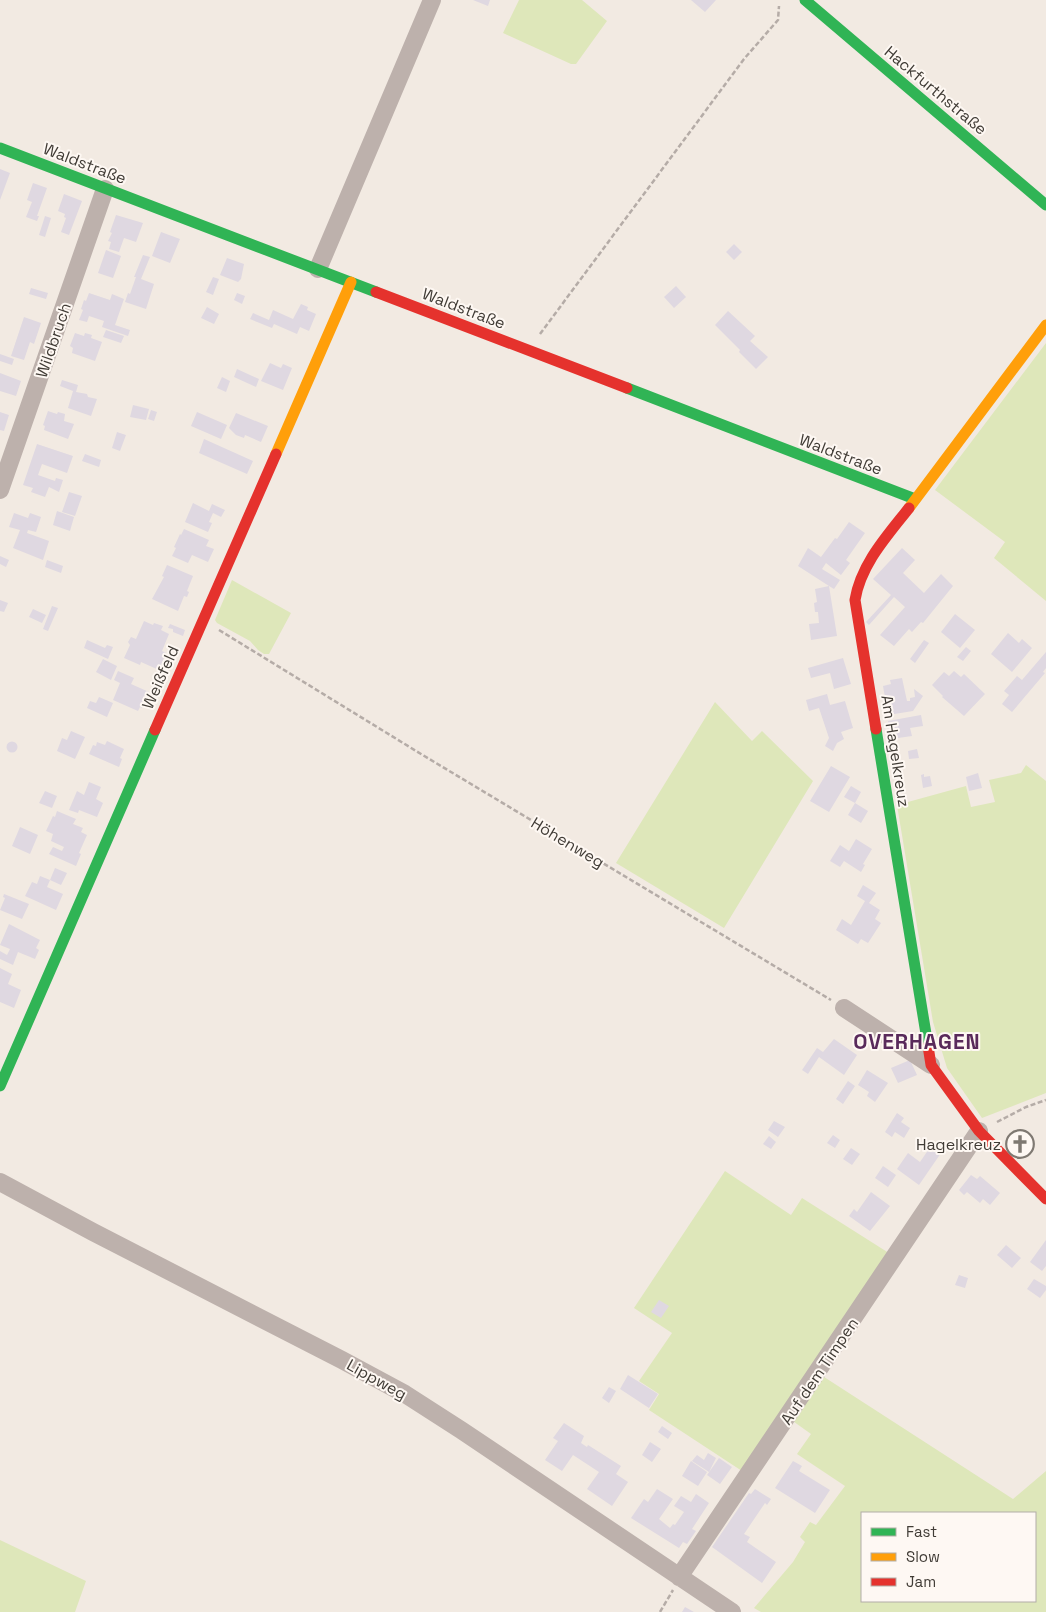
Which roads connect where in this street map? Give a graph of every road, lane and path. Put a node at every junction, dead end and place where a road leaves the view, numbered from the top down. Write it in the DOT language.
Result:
graph roads {
  1 [pos="432,0"];
  2 [pos="805,0"];
  3 [pos="779,6"];
  4 [pos="0,148"];
  5 [pos="105,189"];
  6 [pos="1046,205"];
  7 [pos="318,269"];
  8 [pos="350,282"];
  9 [pos="1046,325"];
  10 [pos="532,351"];
  11 [pos="0,490"];
  12 [pos="915,499"];
  13 [pos="202,621"];
  14 [pos="844,1008"];
  15 [pos="931,1065"];
  16 [pos="0,1086"];
  17 [pos="1046,1100"];
  18 [pos="979,1132"];
  19 [pos="0,1182"];
  20 [pos="1046,1199"];
  21 [pos="679,1577"];
  22 [pos="660,1612"];
  23 [pos="732,1612"];
  1 -- 7 [label="street"];
  2 -- 6 [label="street, Hackfurthstraße"];
  3 -- 10 [label="path"];
  4 -- 5 [label="street, Waldstraße"];
  5 -- 7 [label="street, Waldstraße"];
  5 -- 11 [label="street, Wildbruch"];
  7 -- 8 [label="street, Waldstraße"];
  8 -- 10 [label="street, Waldstraße"];
  8 -- 13 [label="street, Weißfeld"];
  9 -- 12 [label="street, Am Hagelkreuz"];
  10 -- 12 [label="street, Waldstraße"];
  12 -- 15 [label="street, Am Hagelkreuz"];
  13 -- 14 [label="path, Höhenweg"];
  13 -- 16 [label="street, Weißfeld"];
  14 -- 15 [label="street"];
  15 -- 18 [label="street, Am Hagelkreuz"];
  17 -- 18 [label="path"];
  18 -- 20 [label="street, Am Hagelkreuz"];
  18 -- 21 [label="street, Auf dem Timpen"];
  19 -- 21 [label="street, Lippweg"];
  21 -- 22 [label="path"];
  21 -- 23 [label="street, Lippweg"];
}
